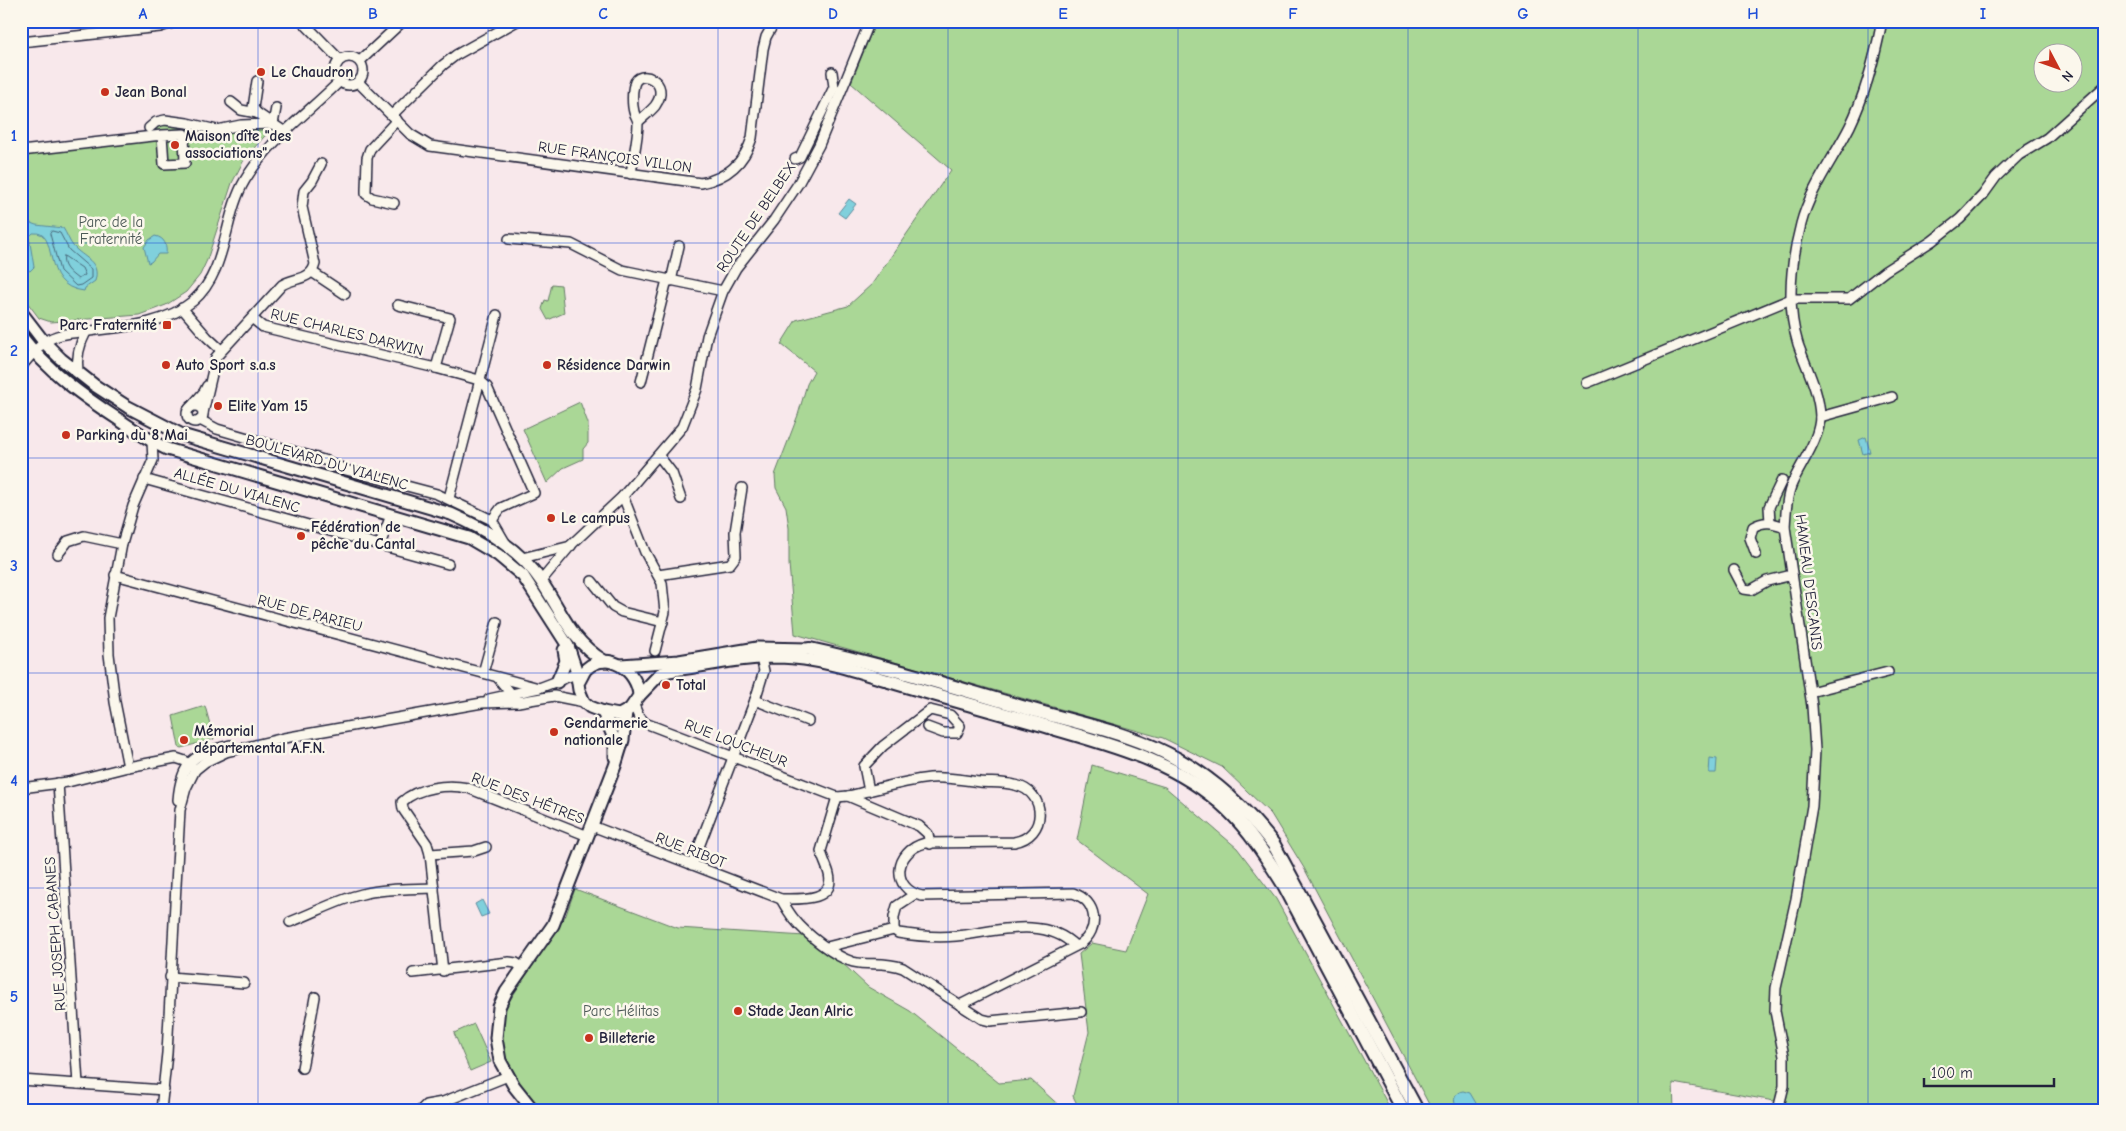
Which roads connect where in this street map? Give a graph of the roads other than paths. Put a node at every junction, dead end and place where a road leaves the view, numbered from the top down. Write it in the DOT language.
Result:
graph roads {
  1 [pos="179,21"];
  2 [pos="302,21"];
  3 [pos="404,21"];
  4 [pos="517,21"];
  5 [pos="775,21"];
  6 [pos="870,21"];
  7 [pos="1882,21"];
  8 [pos="21,42"];
  9 [pos="340,60"];
  10 [pos="360,61"];
  11 [pos="832,72"];
  12 [pos="257,81"];
  13 [pos="340,81"];
  14 [pos="358,82"];
  15 [pos="2105,86"];
  16 [pos="231,102"];
  17 [pos="276,108"];
  18 [pos="253,112"];
  19 [pos="395,117"];
  20 [pos="638,122"];
  21 [pos="273,124"];
  22 [pos="233,126"];
  23 [pos="149,128"];
  24 [pos="285,132"];
  25 [pos="162,135"];
  26 [pos="809,140"];
  27 [pos="819,145"];
  28 [pos="21,151"];
  29 [pos="795,159"];
  30 [pos="320,164"];
  31 [pos="631,174"];
  32 [pos="394,203"];
  33 [pos="509,238"];
  34 [pos="679,246"];
  35 [pos="312,272"];
  36 [pos="669,281"];
  37 [pos="723,291"];
  38 [pos="345,294"];
  39 [pos="1791,299"];
  40 [pos="398,305"];
  41 [pos="182,308"];
  42 [pos="21,312"];
  43 [pos="497,315"];
  44 [pos="253,319"];
  45 [pos="86,332"];
  46 [pos="21,336"];
  47 [pos="44,342"];
  48 [pos="221,350"];
  49 [pos="34,353"];
  50 [pos="21,367"];
  51 [pos="436,368"];
  52 [pos="213,370"];
  53 [pos="78,372"];
  54 [pos="479,380"];
  55 [pos="641,382"];
  56 [pos="1586,383"];
  57 [pos="1892,397"];
  58 [pos="190,408"];
  59 [pos="201,416"];
  60 [pos="1820,417"];
  61 [pos="152,442"];
  62 [pos="167,449"];
  63 [pos="659,456"];
  64 [pos="153,460"];
  65 [pos="144,479"];
  66 [pos="343,479"];
  67 [pos="380,479"];
  68 [pos="1782,480"];
  69 [pos="742,488"];
  70 [pos="624,496"];
  71 [pos="449,498"];
  72 [pos="681,499"];
  73 [pos="391,515"];
  74 [pos="492,520"];
  75 [pos="1770,522"];
  76 [pos="1785,527"];
  77 [pos="122,544"];
  78 [pos="380,545"];
  79 [pos="508,546"];
  80 [pos="571,546"];
  81 [pos="58,554"];
  82 [pos="1756,554"];
  83 [pos="522,558"];
  84 [pos="448,564"];
  85 [pos="1734,570"];
  86 [pos="115,575"];
  87 [pos="658,575"];
  88 [pos="1792,575"];
  89 [pos="541,581"];
  90 [pos="592,581"];
  91 [pos="497,622"];
  92 [pos="663,622"];
  93 [pos="558,629"];
  94 [pos="810,650"];
  95 [pos="655,651"];
  96 [pos="760,658"];
  97 [pos="604,661"];
  98 [pos="621,665"];
  99 [pos="1888,672"];
  100 [pos="483,674"];
  101 [pos="580,675"];
  102 [pos="498,678"];
  103 [pos="889,681"];
  104 [pos="557,682"];
  105 [pos="539,688"];
  106 [pos="1810,692"];
  107 [pos="514,697"];
  108 [pos="755,700"];
  109 [pos="584,702"];
  110 [pos="633,705"];
  111 [pos="603,712"];
  112 [pos="808,721"];
  113 [pos="928,727"];
  114 [pos="258,743"];
  115 [pos="216,748"];
  116 [pos="733,756"];
  117 [pos="176,758"];
  118 [pos="616,766"];
  119 [pos="128,767"];
  120 [pos="192,767"];
  121 [pos="58,783"];
  122 [pos="21,788"];
  123 [pos="869,791"];
  124 [pos="848,796"];
  125 [pos="837,797"];
  126 [pos="590,831"];
  127 [pos="930,844"];
  128 [pos="486,847"];
  129 [pos="430,854"];
  130 [pos="692,865"];
  131 [pos="434,888"];
  132 [pos="915,894"];
  133 [pos="781,899"];
  134 [pos="290,922"];
  135 [pos="894,930"];
  136 [pos="1075,946"];
  137 [pos="827,947"];
  138 [pos="523,968"];
  139 [pos="444,970"];
  140 [pos="413,973"];
  141 [pos="170,977"];
  142 [pos="244,983"];
  143 [pos="315,997"];
  144 [pos="960,1005"];
  145 [pos="1081,1012"];
  146 [pos="302,1068"];
  147 [pos="508,1076"];
  148 [pos="21,1080"];
  149 [pos="78,1084"];
  150 [pos="164,1090"];
  151 [pos="423,1107"];
  152 [pos="161,1110"];
  153 [pos="533,1110"];
  154 [pos="1403,1110"];
  155 [pos="1417,1110"];
  156 [pos="1778,1110"];
  1 -- 8 [label="street"];
  2 -- 9 [label="street"];
  3 -- 10 [label="street"];
  4 -- 19 [label="street"];
  5 -- 31 [label="street, RUE FRANÇOIS VILLON"];
  6 -- 27 [label="street, ROUTE DE BELBEX"];
  7 -- 39 [label="street, HAMEAU D'ESCANIS"];
  9 -- 10 [label="street"];
  9 -- 13 [label="street"];
  10 -- 14 [label="street"];
  11 -- 26 [label="street"];
  12 -- 18 [label="street"];
  13 -- 14 [label="street"];
  13 -- 24 [label="street"];
  14 -- 19 [label="street, RUE FRANÇOIS VILLON"];
  15 -- 39 [label="street"];
  16 -- 18 [label="street"];
  17 -- 21 [label="street"];
  18 -- 21 [label="street"];
  18 -- 22 [label="street"];
  19 -- 31 [label="street, RUE FRANÇOIS VILLON"];
  19 -- 32 [label="street"];
  20 -- 20 [label="street"];
  20 -- 31 [label="street"];
  21 -- 22 [label="street"];
  21 -- 24 [label="street"];
  22 -- 23 [label="street"];
  24 -- 41 [label="street"];
  25 -- 28 [label="street"];
  26 -- 27 [label="street"];
  26 -- 29 [label="street"];
  27 -- 37 [label="street, ROUTE DE BELBEX"];
  30 -- 35 [label="street"];
  33 -- 36 [label="street"];
  34 -- 36 [label="street"];
  35 -- 38 [label="street"];
  35 -- 44 [label="street"];
  36 -- 37 [label="street"];
  36 -- 55 [label="street"];
  37 -- 63 [label="street, ROUTE DE BELBEX"];
  39 -- 56 [label="street"];
  39 -- 60 [label="street, HAMEAU D'ESCANIS"];
  40 -- 51 [label="street, RUE CHARLES DARWIN"];
  41 -- 45 [label="street"];
  41 -- 48 [label="street"];
  42 -- 47 [label="main road, BOULEVARD DU VIALENC"];
  43 -- 54 [label="street"];
  44 -- 48 [label="street"];
  44 -- 51 [label="street, RUE CHARLES DARWIN"];
  45 -- 47 [label="street"];
  45 -- 53 [label="street"];
  46 -- 49 [label="main road"];
  47 -- 49 [label="street"];
  47 -- 53 [label="main road, BOULEVARD DU VIALENC"];
  48 -- 52 [label="street"];
  49 -- 50 [label="street"];
  49 -- 61 [label="main road"];
  51 -- 54 [label="street, RUE CHARLES DARWIN"];
  52 -- 58 [label="street"];
  52 -- 59 [label="street"];
  53 -- 66 [label="main road, BOULEVARD DU VIALENC"];
  54 -- 71 [label="street"];
  54 -- 74 [label="street"];
  57 -- 60 [label="street"];
  58 -- 59 [label="street"];
  58 -- 59 [label="street"];
  59 -- 67 [label="street"];
  60 -- 76 [label="street, HAMEAU D'ESCANIS"];
  61 -- 62 [label="main road"];
  61 -- 64 [label="street"];
  62 -- 64 [label="street"];
  62 -- 73 [label="main road"];
  63 -- 70 [label="street, ROUTE DE BELBEX"];
  63 -- 72 [label="street"];
  64 -- 65 [label="street"];
  65 -- 77 [label="street"];
  65 -- 78 [label="street, ALLÉE DU VIALENC"];
  66 -- 67 [label="street"];
  66 -- 79 [label="main road, BOULEVARD DU VIALENC"];
  67 -- 71 [label="street"];
  68 -- 75 [label="street"];
  69 -- 87 [label="street"];
  70 -- 80 [label="street, ROUTE DE BELBEX"];
  70 -- 87 [label="street"];
  71 -- 74 [label="street"];
  73 -- 78 [label="street"];
  73 -- 93 [label="main road"];
  74 -- 79 [label="street"];
  75 -- 76 [label="street"];
  75 -- 82 [label="street"];
  76 -- 88 [label="street, HAMEAU D'ESCANIS"];
  77 -- 81 [label="street"];
  77 -- 86 [label="street"];
  78 -- 84 [label="street, ALLÉE DU VIALENC"];
  79 -- 83 [label="main road, BOULEVARD DU VIALENC"];
  80 -- 83 [label="street, ROUTE DE BELBEX"];
  80 -- 89 [label="street, ROUTE DE BELBEX"];
  83 -- 89 [label="main road, BOULEVARD DU VIALENC"];
  85 -- 88 [label="street"];
  86 -- 100 [label="street, RUE DE PARIEU"];
  86 -- 119 [label="street"];
  87 -- 92 [label="street"];
  88 -- 106 [label="street, HAMEAU D'ESCANIS"];
  89 -- 97 [label="main road, BOULEVARD DU VIALENC"];
  90 -- 92 [label="street"];
  91 -- 100 [label="street"];
  92 -- 95 [label="street"];
  93 -- 101 [label="main road"];
  93 -- 104 [label="main road"];
  94 -- 98 [label="main road"];
  94 -- 155 [label="highway"];
  96 -- 103 [label="main road"];
  96 -- 108 [label="street"];
  96 -- 110 [label="main road"];
  97 -- 98 [label="main road"];
  97 -- 101 [label="main road"];
  98 -- 110 [label="main road"];
  99 -- 106 [label="street"];
  100 -- 102 [label="street, RUE DE PARIEU"];
  101 -- 104 [label="street"];
  101 -- 109 [label="main road"];
  102 -- 105 [label="street, RUE DE PARIEU"];
  102 -- 107 [label="street"];
  103 -- 154 [label="highway"];
  104 -- 105 [label="street"];
  105 -- 107 [label="street"];
  106 -- 156 [label="street, HAMEAU D'ESCANIS"];
  107 -- 109 [label="street"];
  107 -- 114 [label="street"];
  108 -- 112 [label="street"];
  108 -- 116 [label="street"];
  109 -- 111 [label="main road"];
  110 -- 111 [label="main road"];
  110 -- 116 [label="street, RUE LOUCHEUR"];
  110 -- 118 [label="main road"];
  111 -- 118 [label="main road"];
  113 -- 123 [label="street"];
  114 -- 115 [label="street"];
  114 -- 120 [label="street"];
  115 -- 117 [label="street"];
  115 -- 120 [label="street"];
  116 -- 125 [label="street, RUE LOUCHEUR"];
  116 -- 130 [label="street"];
  117 -- 119 [label="street"];
  117 -- 120 [label="street"];
  118 -- 126 [label="main road"];
  119 -- 121 [label="street"];
  120 -- 141 [label="street"];
  121 -- 122 [label="street"];
  121 -- 149 [label="street, RUE JOSEPH CABANES"];
  123 -- 124 [label="street"];
  123 -- 127 [label="street"];
  124 -- 125 [label="street"];
  124 -- 127 [label="street"];
  125 -- 133 [label="street"];
  126 -- 129 [label="street, RUE DES HÊTRES"];
  126 -- 130 [label="street, RUE RIBOT"];
  126 -- 138 [label="main road"];
  127 -- 132 [label="street"];
  128 -- 129 [label="street"];
  129 -- 131 [label="street"];
  130 -- 133 [label="street, RUE RIBOT"];
  131 -- 134 [label="street"];
  131 -- 139 [label="street"];
  132 -- 135 [label="street"];
  132 -- 136 [label="street"];
  133 -- 137 [label="street"];
  135 -- 136 [label="street"];
  135 -- 137 [label="street"];
  136 -- 144 [label="street"];
  137 -- 144 [label="street"];
  138 -- 139 [label="street"];
  138 -- 147 [label="main road"];
  139 -- 140 [label="street"];
  141 -- 142 [label="street"];
  141 -- 150 [label="street"];
  143 -- 146 [label="street"];
  144 -- 145 [label="street"];
  147 -- 151 [label="street"];
  147 -- 153 [label="main road"];
  148 -- 149 [label="street"];
  149 -- 150 [label="street"];
  150 -- 152 [label="street"];
}
